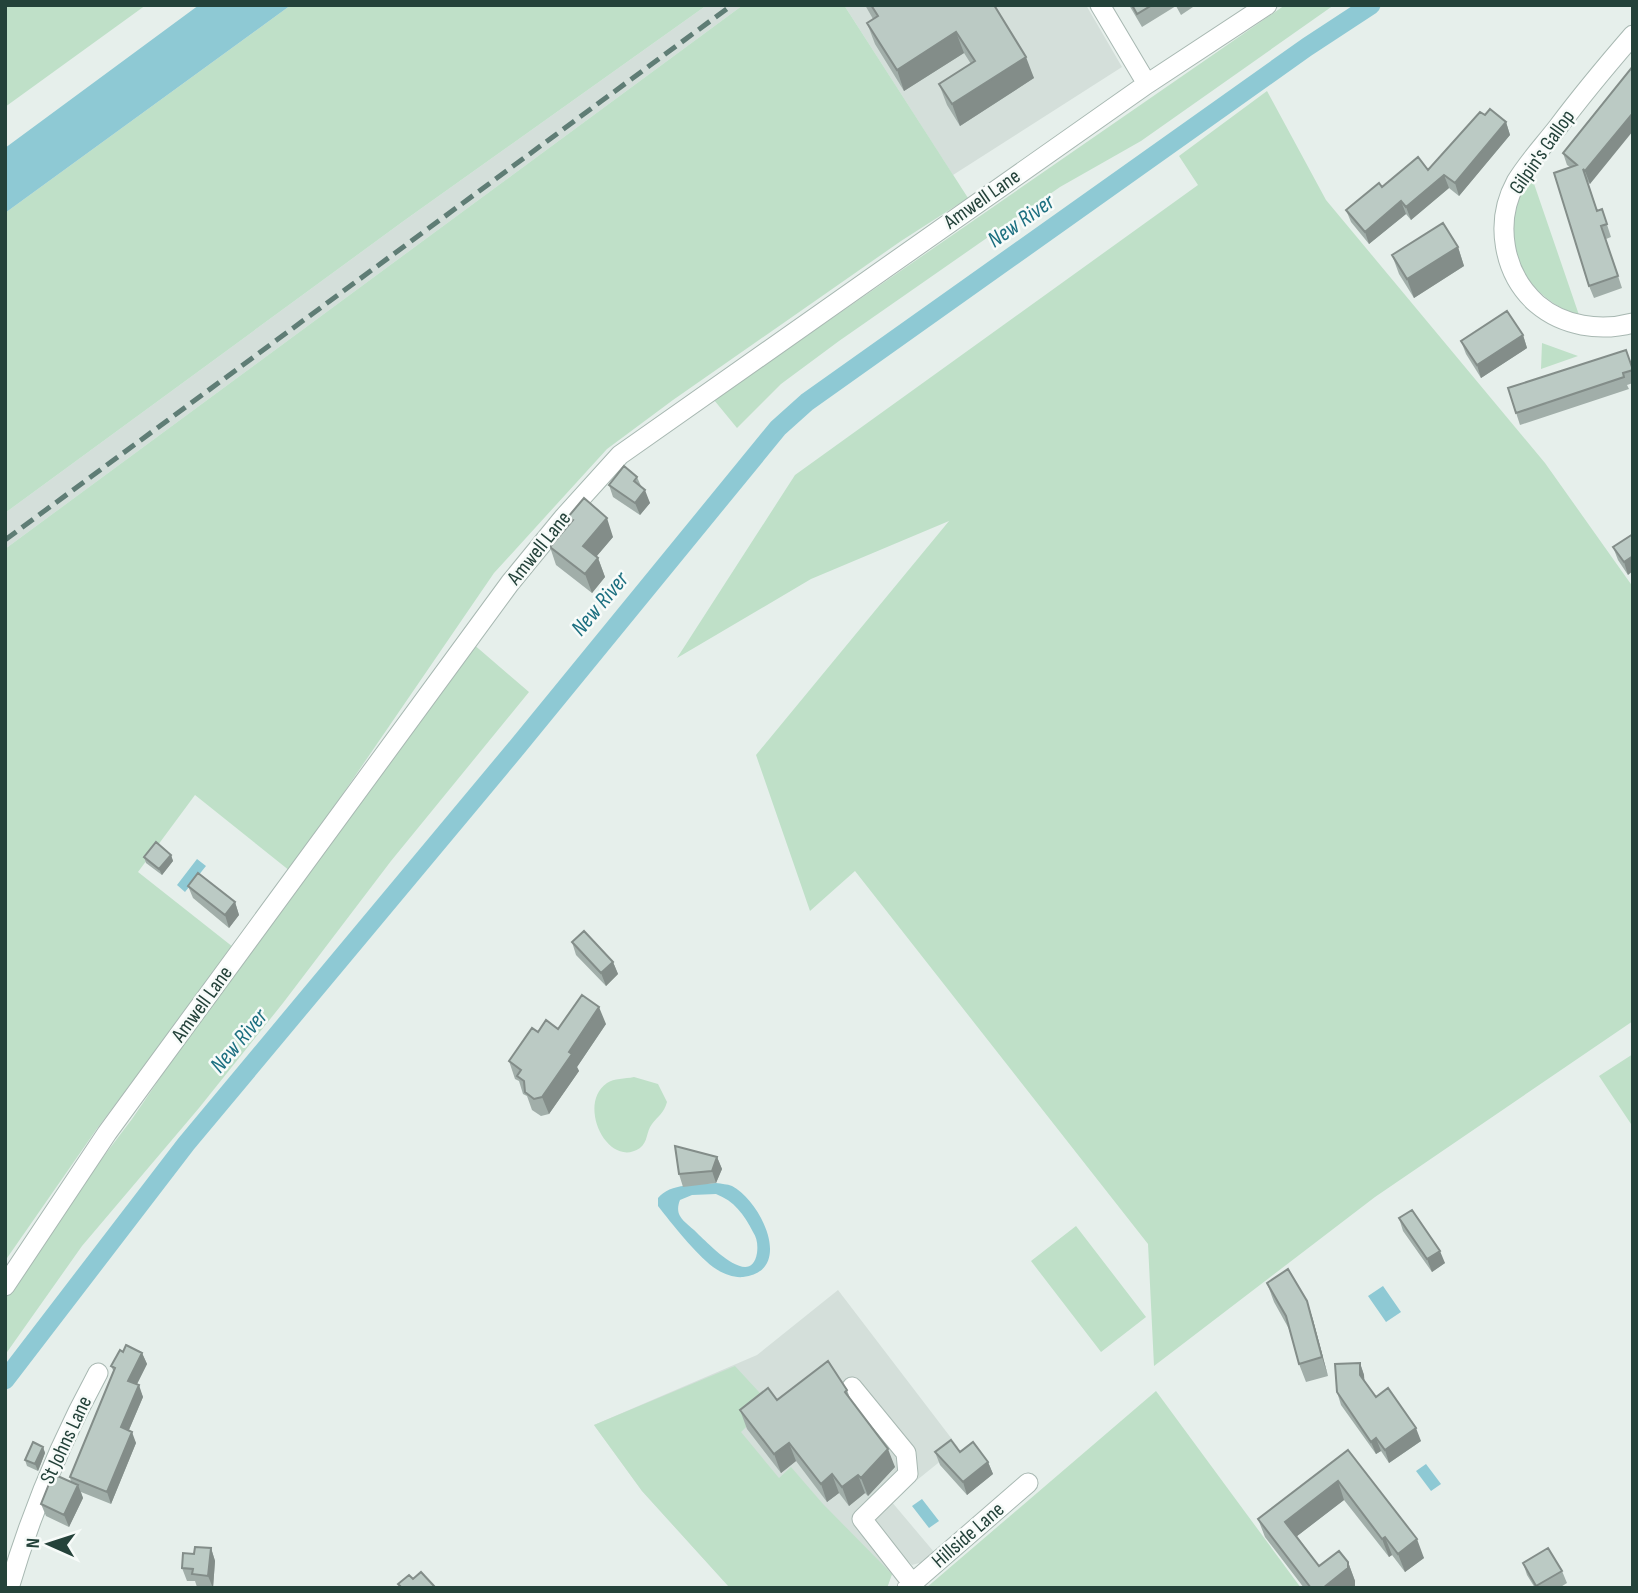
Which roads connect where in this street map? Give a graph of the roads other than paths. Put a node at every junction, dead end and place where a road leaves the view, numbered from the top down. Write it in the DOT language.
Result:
graph roads {
  1 [pos="1100,5"];
  2 [pos="1266,5"];
  3 [pos="1633,35"];
  4 [pos="1147,84"];
  5 [pos="1633,323"];
  6 [pos="5,1286"];
  7 [pos="98,1373"];
  8 [pos="852,1387"];
  9 [pos="1028,1483"];
  10 [pos="909,1586"];
  11 [pos="9,1588"];
  1 -- 4 [label="street"];
  2 -- 4 [label="street, Amwell Lane"];
  3 -- 5 [label="street, Gilpin's Gallop"];
  4 -- 6 [label="street, Amwell Lane"];
  7 -- 11 [label="street, St Johns Lane"];
  8 -- 10 [label="street"];
  9 -- 10 [label="street, Hillside Lane"];
}
